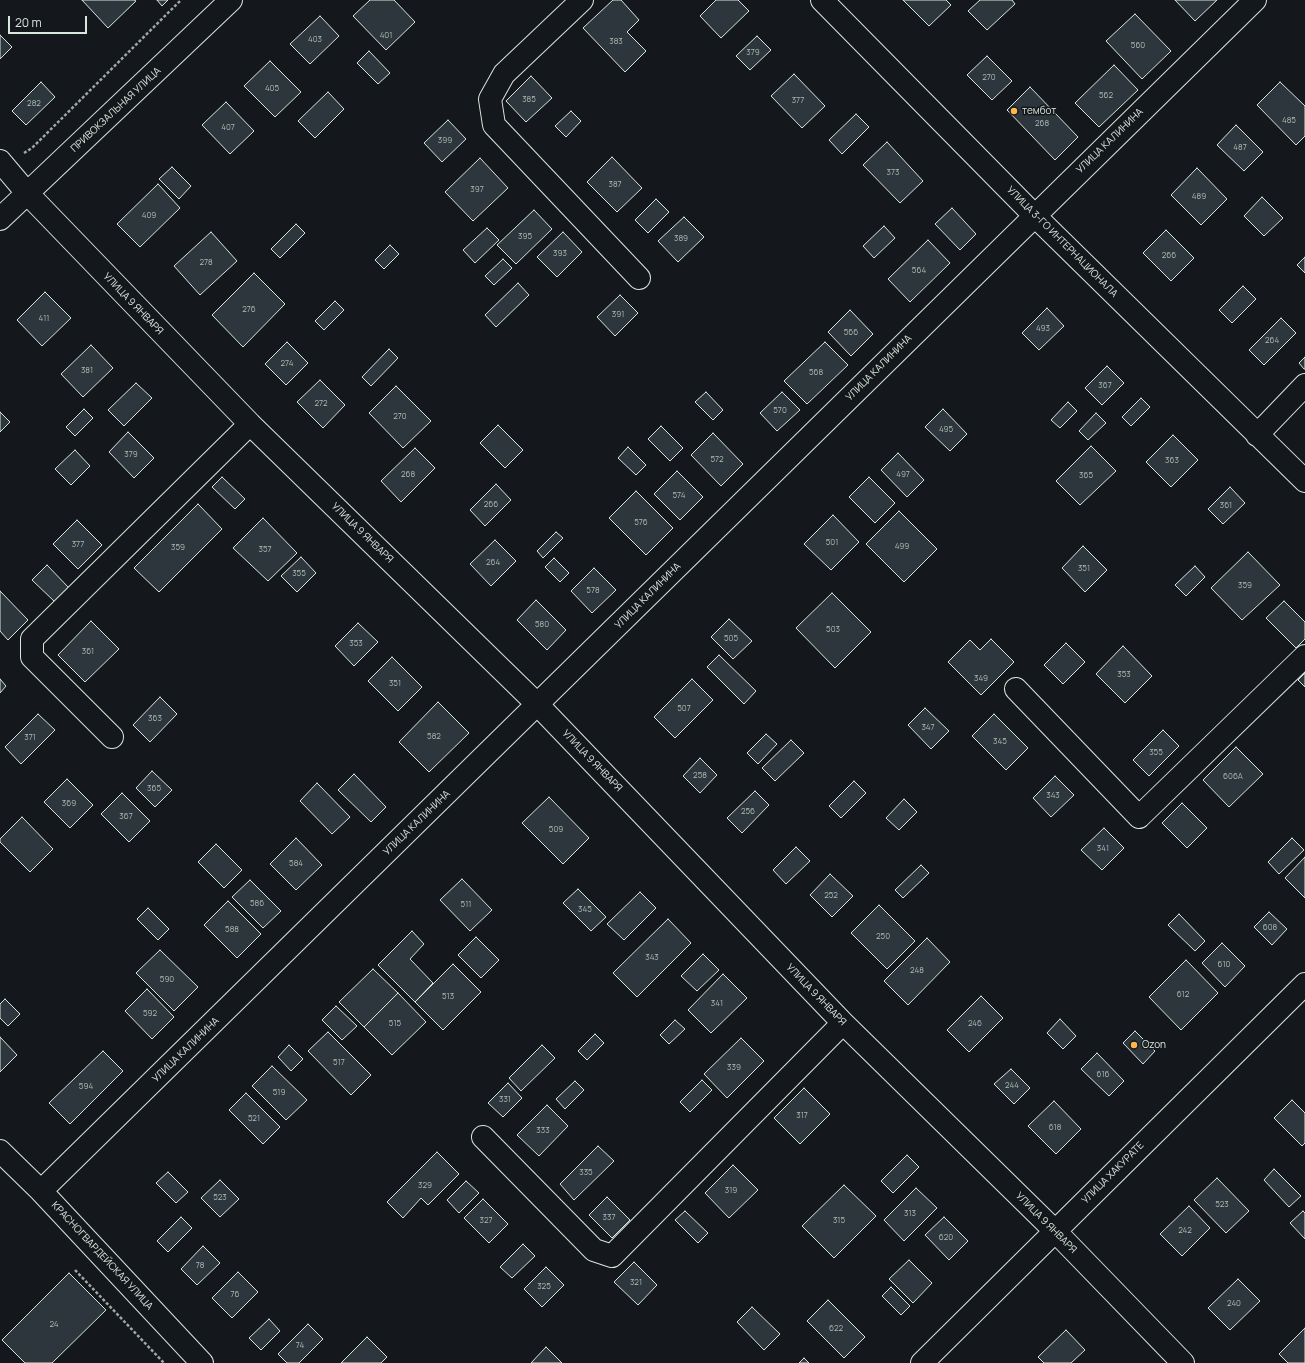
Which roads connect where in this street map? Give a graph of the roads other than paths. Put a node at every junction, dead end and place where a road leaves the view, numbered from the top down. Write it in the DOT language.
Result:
graph roads {
  1 [pos="231,0"];
  2 [pos="582,0"];
  3 [pos="822,0"];
  4 [pos="1255,0"];
  5 [pos="2,163"];
  6 [pos="27,193"];
  7 [pos="1034,215"];
  8 [pos="0,218"];
  9 [pos="639,278"];
  10 [pos="1305,385"];
  11 [pos="250,424"];
  12 [pos="1257,435"];
  13 [pos="1305,482"];
  14 [pos="1305,656"];
  15 [pos="1016,689"];
  16 [pos="538,705"];
  17 [pos="112,737"];
  18 [pos="1305,984"];
  19 [pos="844,1023"];
  20 [pos="483,1137"];
  21 [pos="0,1151"];
  22 [pos="41,1191"];
  23 [pos="1055,1231"];
  24 [pos="202,1363"];
  25 [pos="922,1363"];
  26 [pos="1183,1363"];
  1 -- 6 [label="street, ПРИВОКЗАЛЬНАЯ УЛИЦА"];
  2 -- 9 [label="street"];
  3 -- 7 [label="street, УЛИЦА 3-ГО ИНТЕРНАЦИОНАЛА"];
  4 -- 7 [label="street, УЛИЦА КАЛИНИНА"];
  5 -- 6 [label="street, УЛИЦА 9 ЯНВАРЯ"];
  6 -- 8 [label="street, ПРИВОКЗАЛЬНАЯ УЛИЦА"];
  6 -- 11 [label="street, УЛИЦА 9 ЯНВАРЯ"];
  7 -- 12 [label="street, УЛИЦА 3-ГО ИНТЕРНАЦИОНАЛА"];
  7 -- 16 [label="street, УЛИЦА КАЛИНИНА"];
  10 -- 12 [label="street"];
  11 -- 16 [label="street, УЛИЦА 9 ЯНВАРЯ"];
  11 -- 17 [label="street"];
  12 -- 13 [label="street, УЛИЦА 3-ГО ИНТЕРНАЦИОНАЛА"];
  14 -- 15 [label="street"];
  16 -- 19 [label="street, УЛИЦА 9 ЯНВАРЯ"];
  16 -- 22 [label="street, УЛИЦА КАЛИНИНА"];
  18 -- 23 [label="street, УЛИЦА ХАКУРАТЕ"];
  19 -- 20 [label="street"];
  19 -- 23 [label="street, УЛИЦА 9 ЯНВАРЯ"];
  21 -- 22 [label="street, КРАСНОГВАРДЕЙСКАЯ УЛИЦА"];
  22 -- 24 [label="street, КРАСНОГВАРДЕЙСКАЯ УЛИЦА"];
  23 -- 25 [label="street, УЛИЦА ХАКУРАТЕ"];
  23 -- 26 [label="street, УЛИЦА 9 ЯНВАРЯ"];
}
